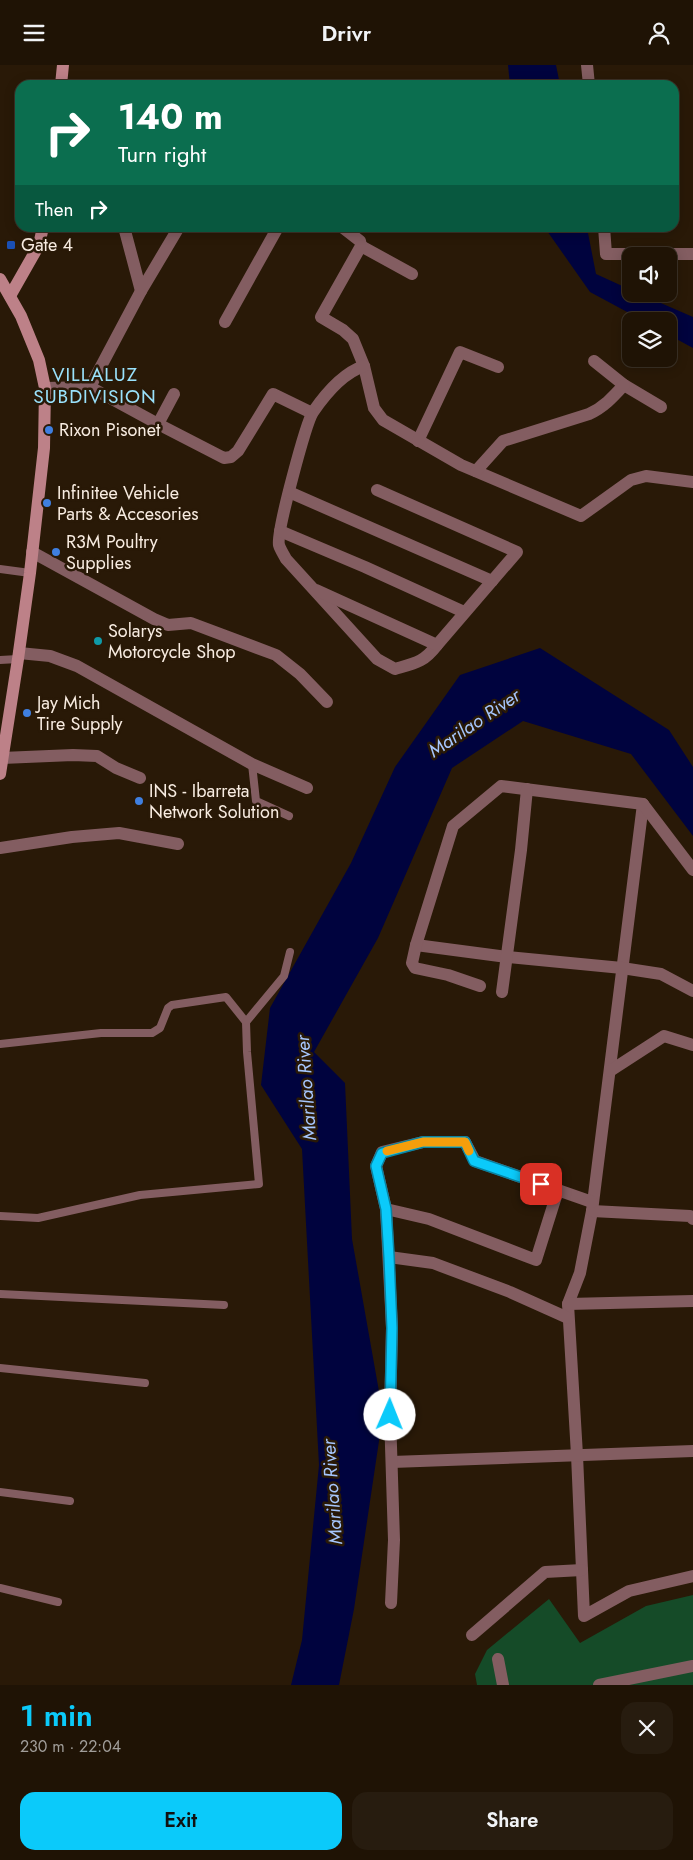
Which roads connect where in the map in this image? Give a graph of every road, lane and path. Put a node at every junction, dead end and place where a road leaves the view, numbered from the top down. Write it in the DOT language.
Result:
graph roads {
  1 [pos="63,65"];
  2 [pos="587,65"];
  3 [pos="62,80"];
  4 [pos="588,80"];
  5 [pos="42,232"];
  6 [pos="125,232"];
  7 [pos="176,232"];
  8 [pos="275,232"];
  9 [pos="348,232"];
  10 [pos="604,232"];
  11 [pos="360,246"];
  12 [pos="693,254"];
  13 [pos="412,274"];
  14 [pos="0,279"];
  15 [pos="141,291"];
  16 [pos="10,296"];
  17 [pos="225,322"];
  18 [pos="594,361"];
  19 [pos="364,366"];
  20 [pos="498,367"];
  21 [pos="624,385"];
  22 [pos="90,387"];
  23 [pos="46,388"];
  24 [pos="174,394"];
  25 [pos="661,407"];
  26 [pos="312,413"];
  27 [pos="158,425"];
  28 [pos="418,441"];
  29 [pos="476,471"];
  30 [pos="693,482"];
  31 [pos="376,491"];
  32 [pos="289,492"];
  33 [pos="280,531"];
  34 [pos="32,552"];
  35 [pos="0,569"];
  36 [pos="30,573"];
  37 [pos="492,581"];
  38 [pos="312,587"];
  39 [pos="464,612"];
  40 [pos="437,645"];
  41 [pos="19,656"];
  42 [pos="0,659"];
  43 [pos="327,702"];
  44 [pos="2,758"];
  45 [pos="252,764"];
  46 [pos="0,774"];
  47 [pos="140,778"];
  48 [pos="307,789"];
  49 [pos="527,789"];
  50 [pos="643,804"];
  51 [pos="290,816"];
  52 [pos="178,844"];
  53 [pos="0,848"];
  54 [pos="693,870"];
  55 [pos="416,945"];
  56 [pos="290,952"];
  57 [pos="508,957"];
  58 [pos="622,968"];
  59 [pos="480,985"];
  60 [pos="693,991"];
  61 [pos="502,992"];
  62 [pos="246,1022"];
  63 [pos="0,1044"];
  64 [pos="693,1045"];
  65 [pos="610,1071"];
  66 [pos="558,1190"];
  67 [pos="592,1207"];
  68 [pos="386,1209"];
  69 [pos="692,1214"];
  70 [pos="0,1217"];
  71 [pos="389,1257"];
  72 [pos="0,1294"];
  73 [pos="693,1301"];
  74 [pos="568,1304"];
  75 [pos="224,1305"];
  76 [pos="568,1318"];
  77 [pos="0,1368"];
  78 [pos="145,1383"];
  79 [pos="693,1451"];
  80 [pos="577,1455"];
  81 [pos="392,1462"];
  82 [pos="0,1492"];
  83 [pos="70,1501"];
  84 [pos="582,1570"];
  85 [pos="693,1576"];
  86 [pos="0,1588"];
  87 [pos="58,1602"];
  88 [pos="390,1603"];
  89 [pos="472,1635"];
  90 [pos="498,1659"];
  91 [pos="693,1666"];
  92 [pos="503,1685"];
  93 [pos="599,1685"];
  1 -- 3 [label="main road"];
  2 -- 4 [label="street"];
  5 -- 16 [label="main road"];
  6 -- 15 [label="street"];
  7 -- 15 [label="street"];
  8 -- 17 [label="street"];
  9 -- 11 [label="street"];
  10 -- 12 [label="street"];
  11 -- 13 [label="street"];
  11 -- 19 [label="street"];
  14 -- 16 [label="main road"];
  15 -- 22 [label="street"];
  16 -- 23 [label="main road"];
  18 -- 21 [label="street"];
  19 -- 26 [label="street"];
  19 -- 28 [label="street"];
  20 -- 28 [label="street"];
  21 -- 25 [label="street"];
  21 -- 29 [label="street"];
  22 -- 23 [label="street"];
  22 -- 27 [label="street"];
  23 -- 34 [label="main road"];
  24 -- 27 [label="street"];
  26 -- 27 [label="street"];
  26 -- 32 [label="street"];
  28 -- 29 [label="street"];
  29 -- 30 [label="street"];
  31 -- 37 [label="street"];
  32 -- 33 [label="street"];
  32 -- 37 [label="street"];
  33 -- 38 [label="street"];
  33 -- 39 [label="street"];
  34 -- 36 [label="main road"];
  34 -- 43 [label="street"];
  35 -- 36 [label="lane"];
  36 -- 41 [label="main road"];
  37 -- 39 [label="street"];
  38 -- 40 [label="street"];
  38 -- 40 [label="street"];
  39 -- 40 [label="street"];
  41 -- 42 [label="lane"];
  41 -- 44 [label="main road"];
  41 -- 45 [label="street"];
  44 -- 46 [label="main road"];
  44 -- 47 [label="street"];
  45 -- 48 [label="street"];
  45 -- 51 [label="lane"];
  49 -- 50 [label="street"];
  49 -- 55 [label="street"];
  49 -- 57 [label="street"];
  50 -- 54 [label="street"];
  50 -- 58 [label="street"];
  52 -- 53 [label="street"];
  55 -- 57 [label="street"];
  55 -- 59 [label="street"];
  56 -- 62 [label="lane"];
  57 -- 58 [label="street"];
  57 -- 61 [label="street"];
  58 -- 60 [label="street"];
  58 -- 65 [label="street"];
  62 -- 63 [label="lane"];
  62 -- 70 [label="lane"];
  64 -- 65 [label="street"];
  65 -- 67 [label="street"];
  66 -- 67 [label="street"];
  66 -- 68 [label="street"];
  66 -- 68 [label="street"];
  67 -- 69 [label="street"];
  67 -- 74 [label="street"];
  68 -- 71 [label="street"];
  71 -- 76 [label="street"];
  71 -- 81 [label="street"];
  72 -- 75 [label="lane"];
  73 -- 74 [label="street"];
  74 -- 76 [label="street"];
  76 -- 80 [label="street"];
  77 -- 78 [label="lane"];
  79 -- 80 [label="street"];
  80 -- 81 [label="street"];
  80 -- 84 [label="street"];
  81 -- 88 [label="street"];
  82 -- 83 [label="lane"];
  84 -- 85 [label="street"];
  84 -- 89 [label="street"];
  86 -- 87 [label="lane"];
  90 -- 92 [label="street"];
  91 -- 93 [label="street"];
}
